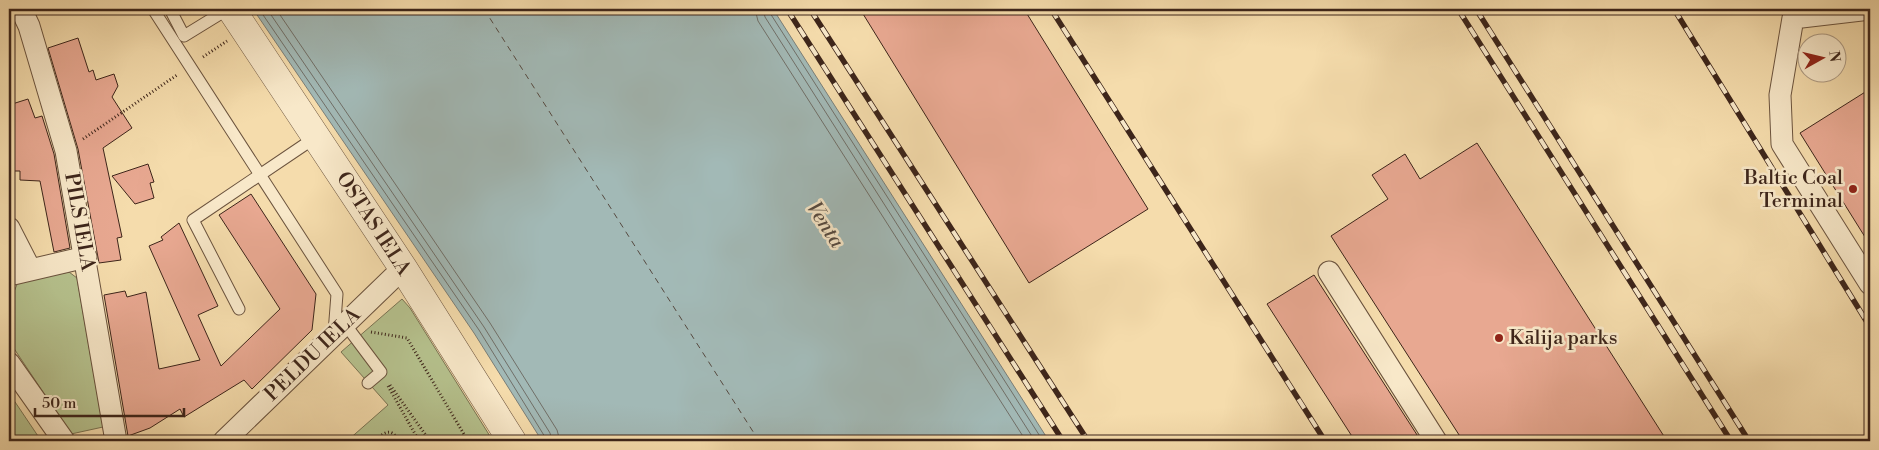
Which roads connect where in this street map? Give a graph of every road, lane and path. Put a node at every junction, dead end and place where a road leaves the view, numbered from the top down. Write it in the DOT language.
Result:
graph roads {
  1 [pos="21,9"];
  2 [pos="153,9"];
  3 [pos="170,9"];
  4 [pos="1870,9"];
  5 [pos="235,15"];
  6 [pos="189,66"];
  7 [pos="316,137"];
  8 [pos="66,151"];
  9 [pos="260,175"];
  10 [pos="9,228"];
  11 [pos="86,257"];
  12 [pos="402,268"];
  13 [pos="30,269"];
  14 [pos="1329,272"];
  15 [pos="9,275"];
  16 [pos="1870,284"];
  17 [pos="239,309"];
  18 [pos="347,329"];
  19 [pos="9,363"];
  20 [pos="381,372"];
  21 [pos="368,383"];
  22 [pos="64,441"];
  23 [pos="116,441"];
  24 [pos="224,441"];
  25 [pos="373,441"];
  26 [pos="399,441"];
  27 [pos="419,441"];
  28 [pos="430,441"];
  29 [pos="468,441"];
  30 [pos="512,441"];
  31 [pos="1436,441"];
  1 -- 8 [label="street, PILS IELA"];
  2 -- 6 [label="lane"];
  3 -- 5 [label="lane"];
  4 -- 16 [label="street"];
  5 -- 6 [label="path"];
  5 -- 7 [label="street, OSTAS IELA"];
  6 -- 8 [label="path"];
  6 -- 9 [label="lane"];
  7 -- 9 [label="lane"];
  7 -- 12 [label="street, OSTAS IELA"];
  8 -- 11 [label="street, PILS IELA"];
  9 -- 17 [label="lane"];
  9 -- 18 [label="lane"];
  10 -- 13 [label="street"];
  11 -- 13 [label="street"];
  11 -- 23 [label="street, PILS IELA"];
  12 -- 18 [label="street, PELDU IELA"];
  12 -- 30 [label="street, OSTAS IELA"];
  13 -- 15 [label="street"];
  14 -- 31 [label="street"];
  18 -- 20 [label="lane"];
  18 -- 24 [label="street, PELDU IELA"];
  18 -- 29 [label="path"];
  19 -- 22 [label="street"];
  20 -- 21 [label="lane"];
  20 -- 27 [label="path"];
  20 -- 28 [label="path"];
  25 -- 26 [label="path"];
}
